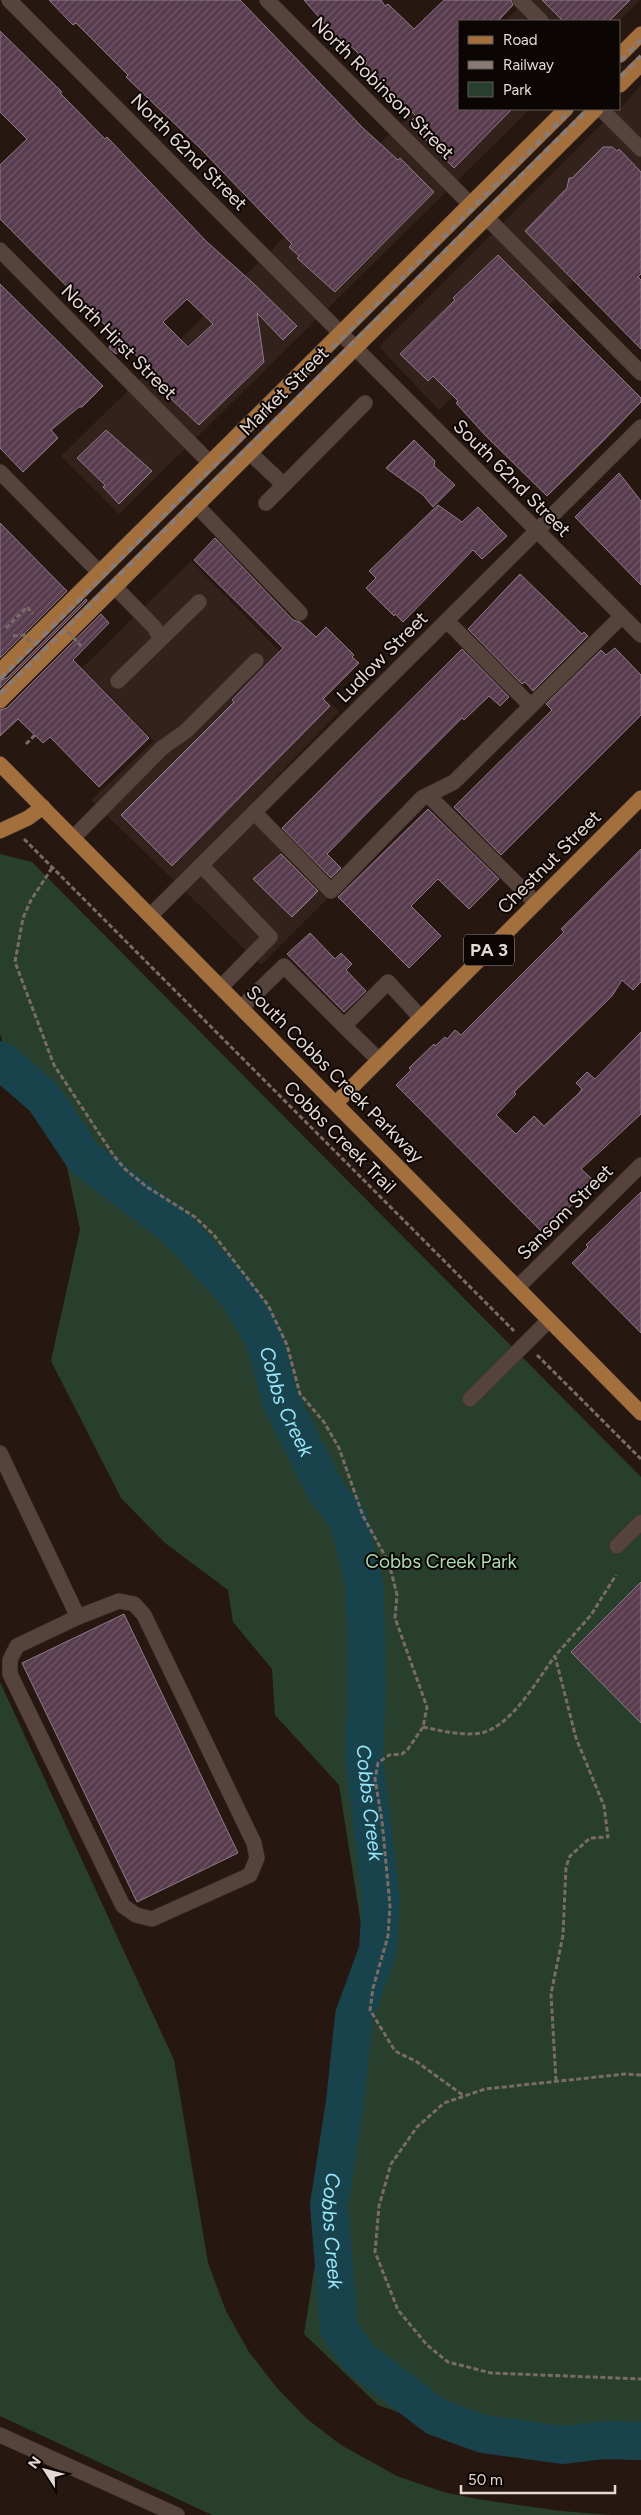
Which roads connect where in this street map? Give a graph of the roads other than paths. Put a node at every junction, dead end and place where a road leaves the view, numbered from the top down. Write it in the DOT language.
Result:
graph roads {
  1 [pos="9,0"];
  2 [pos="267,0"];
  3 [pos="520,0"];
  4 [pos="540,20"];
  5 [pos="641,34"];
  6 [pos="621,54"];
  7 [pos="641,64"];
  8 [pos="621,84"];
  9 [pos="565,110"];
  10 [pos="595,110"];
  11 [pos="602,110"];
  12 [pos="641,149"];
  13 [pos="470,204"];
  14 [pos="487,218"];
  15 [pos="0,250"];
  16 [pos="340,333"];
  17 [pos="356,348"];
  18 [pos="641,372"];
  19 [pos="365,403"];
  20 [pos="641,427"];
  21 [pos="250,453"];
  22 [pos="210,463"];
  23 [pos="0,472"];
  24 [pos="284,486"];
  25 [pos="266,503"];
  26 [pos="197,506"];
  27 [pos="537,531"];
  28 [pos="99,572"];
  29 [pos="115,587"];
  30 [pos="199,602"];
  31 [pos="300,613"];
  32 [pos="622,616"];
  33 [pos="447,621"];
  34 [pos="641,635"];
  35 [pos="161,639"];
  36 [pos="256,661"];
  37 [pos="0,671"];
  38 [pos="118,681"];
  39 [pos="0,701"];
  40 [pos="531,706"];
  41 [pos="0,764"];
  42 [pos="428,795"];
  43 [pos="641,798"];
  44 [pos="43,808"];
  45 [pos="254,812"];
  46 [pos="0,831"];
  47 [pos="73,838"];
  48 [pos="201,865"];
  49 [pos="536,903"];
  50 [pos="151,915"];
  51 [pos="221,986"];
  52 [pos="242,1007"];
  53 [pos="421,1018"];
  54 [pos="344,1026"];
  55 [pos="379,1060"];
  56 [pos="336,1103"];
  57 [pos="641,1164"];
  58 [pos="518,1287"];
  59 [pos="549,1320"];
  60 [pos="470,1399"];
  61 [pos="641,1412"];
  62 [pos="0,1453"];
  63 [pos="641,1522"];
  64 [pos="617,1546"];
  65 [pos="78,1616"];
  66 [pos="0,2435"];
  67 [pos="177,2515"];
  1 -- 16 [label="street, North 62nd Street"];
  2 -- 13 [label="street, North Robinson Street"];
  3 -- 4 [label="street"];
  5 -- 6 [label="main road"];
  7 -- 8 [label="main road"];
  9 -- 13 [label="main road, Market Street"];
  10 -- 14 [label="main road, Market Street"];
  11 -- 12 [label="street"];
  13 -- 16 [label="main road, Market Street"];
  14 -- 17 [label="main road, Market Street"];
  14 -- 18 [label="street"];
  15 -- 22 [label="street, North Hirst Street"];
  16 -- 17 [label="street, North 62nd Street"];
  16 -- 22 [label="main road, Market Street"];
  17 -- 21 [label="main road, Market Street"];
  17 -- 27 [label="street, South 62nd Street"];
  19 -- 24 [label="street"];
  20 -- 27 [label="street, Ludlow Street"];
  21 -- 24 [label="street"];
  21 -- 26 [label="main road, Market Street"];
  22 -- 28 [label="main road, Market Street"];
  23 -- 28 [label="street"];
  24 -- 25 [label="street"];
  26 -- 29 [label="main road, Market Street"];
  26 -- 31 [label="street"];
  27 -- 32 [label="street, South 62nd Street"];
  27 -- 33 [label="street, Ludlow Street"];
  28 -- 37 [label="main road, Market Street"];
  29 -- 35 [label="street"];
  29 -- 39 [label="main road, Market Street"];
  30 -- 35 [label="street"];
  32 -- 34 [label="street, South 62nd Street"];
  32 -- 40 [label="street"];
  33 -- 40 [label="street"];
  33 -- 45 [label="street, Ludlow Street"];
  35 -- 38 [label="street"];
  36 -- 47 [label="street"];
  40 -- 42 [label="street"];
  41 -- 44 [label="main road, South Cobbs Creek Parkway"];
  42 -- 45 [label="street"];
  42 -- 49 [label="street"];
  43 -- 49 [label="main road, Chestnut Street / PA 3"];
  44 -- 46 [label="main road"];
  44 -- 47 [label="main road, South Cobbs Creek Parkway"];
  45 -- 48 [label="street, Ludlow Street"];
  47 -- 50 [label="main road, South Cobbs Creek Parkway"];
  48 -- 50 [label="street, Ludlow Street"];
  48 -- 51 [label="street"];
  49 -- 53 [label="main road, Chestnut Street / PA 3"];
  50 -- 51 [label="main road, South Cobbs Creek Parkway"];
  51 -- 52 [label="main road, South Cobbs Creek Parkway"];
  52 -- 54 [label="street"];
  52 -- 56 [label="main road, South Cobbs Creek Parkway"];
  53 -- 54 [label="street"];
  53 -- 55 [label="main road, Chestnut Street / PA 3"];
  54 -- 55 [label="street"];
  55 -- 56 [label="main road, Chestnut Street / PA 3"];
  56 -- 58 [label="main road, South Cobbs Creek Parkway"];
  57 -- 58 [label="street, Sansom Street"];
  58 -- 59 [label="main road, South Cobbs Creek Parkway"];
  59 -- 60 [label="street"];
  59 -- 61 [label="main road, South Cobbs Creek Parkway"];
  62 -- 65 [label="street"];
  63 -- 64 [label="street"];
  65 -- 65 [label="street"];
  66 -- 67 [label="street"];
}
